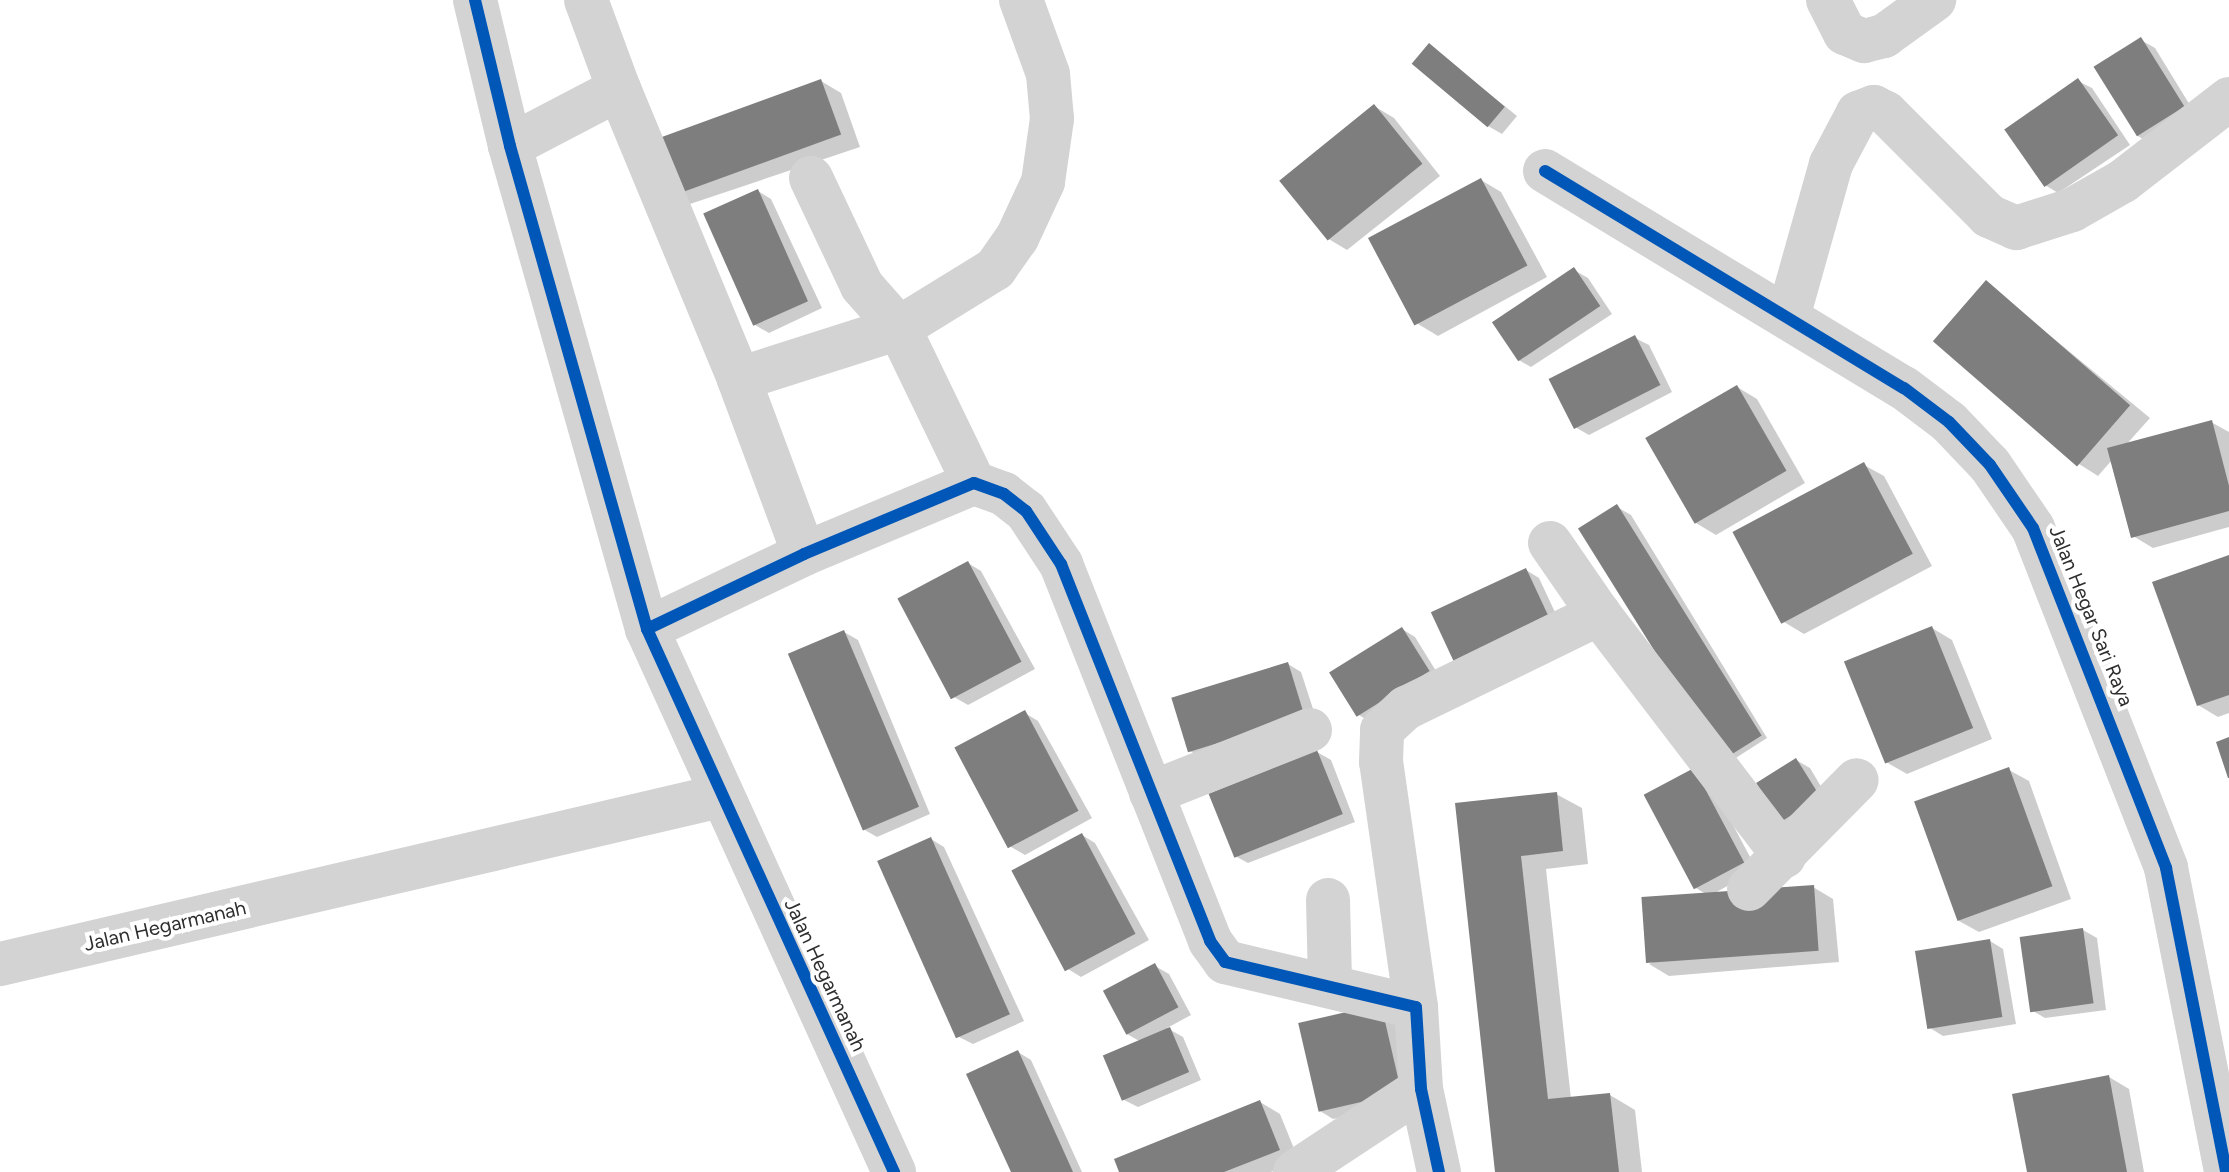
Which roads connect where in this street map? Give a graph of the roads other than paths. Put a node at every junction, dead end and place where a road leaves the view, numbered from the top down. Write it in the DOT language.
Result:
graph roads {
  1 [pos="475,0"];
  2 [pos="586,0"];
  3 [pos="1021,0"];
  4 [pos="1828,0"];
  5 [pos="1934,0"];
  6 [pos="619,89"];
  7 [pos="2229,99"];
  8 [pos="510,146"];
  9 [pos="1545,171"];
  10 [pos="811,178"];
  11 [pos="1788,317"];
  12 [pos="899,328"];
  13 [pos="739,379"];
  14 [pos="974,483"];
  15 [pos="1550,543"];
  16 [pos="804,554"];
  17 [pos="1599,614"];
  18 [pos="647,629"];
  19 [pos="1310,730"];
  20 [pos="1857,780"];
  21 [pos="1151,793"];
  22 [pos="720,796"];
  23 [pos="1784,856"];
  24 [pos="1749,889"];
  25 [pos="1328,900"];
  26 [pos="0,964"];
  27 [pos="1330,983"];
  28 [pos="1416,1007"];
  29 [pos="1421,1089"];
  30 [pos="894,1172"];
  31 [pos="1295,1172"];
  32 [pos="1439,1172"];
  33 [pos="2226,1172"];
  1 -- 8 [label="street"];
  2 -- 6 [label="street"];
  3 -- 12 [label="street"];
  4 -- 5 [label="street"];
  6 -- 8 [label="street"];
  6 -- 13 [label="street"];
  7 -- 11 [label="street"];
  8 -- 18 [label="street"];
  9 -- 11 [label="street, Jalan Hegar Sari Raya"];
  10 -- 12 [label="street"];
  11 -- 33 [label="street, Jalan Hegar Sari Raya"];
  12 -- 13 [label="street"];
  12 -- 14 [label="street"];
  13 -- 16 [label="street"];
  14 -- 16 [label="street"];
  14 -- 21 [label="street"];
  15 -- 17 [label="street"];
  16 -- 18 [label="street"];
  17 -- 23 [label="street"];
  17 -- 28 [label="street"];
  18 -- 22 [label="street"];
  19 -- 21 [label="street"];
  20 -- 23 [label="street"];
  21 -- 27 [label="street"];
  22 -- 26 [label="street, Jalan Hegarmanah"];
  22 -- 30 [label="street, Jalan Hegarmanah"];
  23 -- 24 [label="street"];
  25 -- 27 [label="street"];
  27 -- 28 [label="street"];
  28 -- 29 [label="street"];
  29 -- 31 [label="street"];
  29 -- 32 [label="street"];
}
